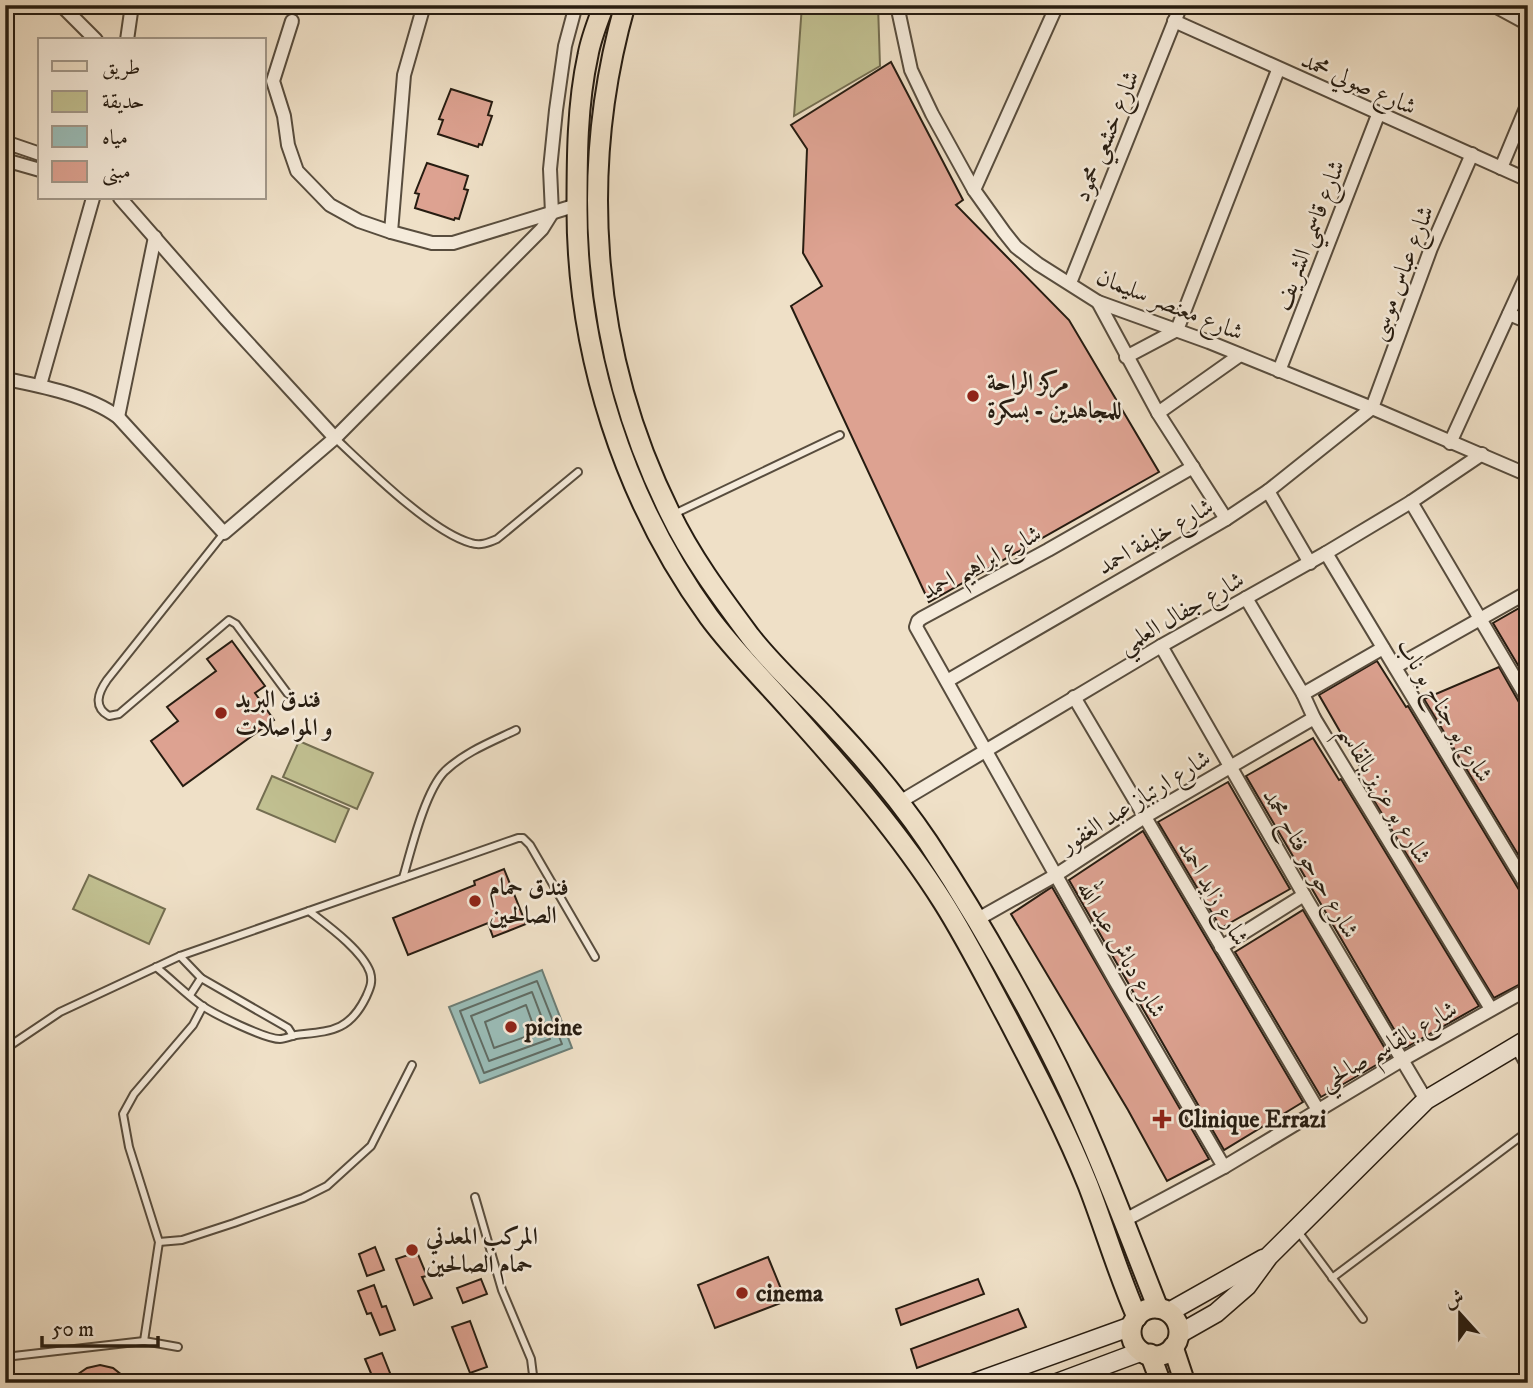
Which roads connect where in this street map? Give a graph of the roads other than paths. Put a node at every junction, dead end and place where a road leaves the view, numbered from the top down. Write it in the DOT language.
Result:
graph roads {
  1 [pos="61,5"];
  2 [pos="132,5"];
  3 [pos="424,5"];
  4 [pos="576,5"];
  5 [pos="604,5"];
  6 [pos="625,5"];
  7 [pos="897,5"];
  8 [pos="1057,5"];
  9 [pos="1181,5"];
  10 [pos="1493,5"];
  11 [pos="292,21"];
  12 [pos="1174,21"];
  13 [pos="1528,23"];
  14 [pos="94,38"];
  15 [pos="127,38"];
  16 [pos="565,46"];
  17 [pos="588,53"];
  18 [pos="1279,70"];
  19 [pos="1528,103"];
  20 [pos="1378,115"];
  21 [pos="5,142"];
  22 [pos="38,153"];
  23 [pos="1472,154"];
  24 [pos="5,160"];
  25 [pos="1501,168"];
  26 [pos="38,169"];
  27 [pos="1528,180"];
  28 [pos="974,190"];
  29 [pos="92,200"];
  30 [pos="122,200"];
  31 [pos="577,205"];
  32 [pos="552,213"];
  33 [pos="391,232"];
  34 [pos="155,237"];
  35 [pos="1528,272"];
  36 [pos="1070,283"];
  37 [pos="1098,302"];
  38 [pos="1509,314"];
  39 [pos="1528,322"];
  40 [pos="1177,330"];
  41 [pos="1240,355"];
  42 [pos="1126,357"];
  43 [pos="1279,370"];
  44 [pos="5,379"];
  45 [pos="40,385"];
  46 [pos="1372,408"];
  47 [pos="1158,413"];
  48 [pos="118,416"];
  49 [pos="840,435"];
  50 [pos="335,438"];
  51 [pos="1450,443"];
  52 [pos="1482,454"];
  53 [pos="1193,467"];
  54 [pos="578,472"];
  55 [pos="1526,477"];
  56 [pos="1268,491"];
  57 [pos="1411,502"];
  58 [pos="671,515"];
  59 [pos="1226,519"];
  60 [pos="224,533"];
  61 [pos="1326,553"];
  62 [pos="1310,563"];
  63 [pos="1528,592"];
  64 [pos="1246,598"];
  65 [pos="1480,621"];
  66 [pos="1161,646"];
  67 [pos="1383,648"];
  68 [pos="1395,667"];
  69 [pos="947,681"];
  70 [pos="288,694"];
  71 [pos="1303,694"];
  72 [pos="1074,697"];
  73 [pos="1528,700"];
  74 [pos="1314,718"];
  75 [pos="516,730"];
  76 [pos="987,750"];
  77 [pos="1231,767"];
  78 [pos="898,803"];
  79 [pos="1146,816"];
  80 [pos="1056,875"];
  81 [pos="403,878"];
  82 [pos="1528,888"];
  83 [pos="1304,895"];
  84 [pos="310,911"];
  85 [pos="978,919"];
  86 [pos="1221,947"];
  87 [pos="180,956"];
  88 [pos="595,957"];
  89 [pos="156,967"];
  90 [pos="201,978"];
  91 [pos="1528,989"];
  92 [pos="190,995"];
  93 [pos="203,1006"];
  94 [pos="1491,1009"];
  95 [pos="293,1036"];
  96 [pos="1521,1043"];
  97 [pos="5,1049"];
  98 [pos="1402,1060"];
  99 [pos="412,1065"];
  100 [pos="1528,1072"];
  101 [pos="1426,1100"];
  102 [pos="1318,1110"];
  103 [pos="1528,1131"];
  104 [pos="1224,1167"];
  105 [pos="475,1197"];
  106 [pos="1123,1220"];
  107 [pos="1296,1229"];
  108 [pos="159,1242"];
  109 [pos="1269,1255"];
  110 [pos="1332,1278"];
  111 [pos="1163,1310"];
  112 [pos="1363,1319"];
  113 [pos="1135,1321"];
  114 [pos="144,1340"];
  115 [pos="1176,1341"];
  116 [pos="178,1347"];
  117 [pos="1145,1353"];
  118 [pos="5,1357"];
  119 [pos="534,1383"];
  120 [pos="974,1383"];
  121 [pos="1057,1383"];
  122 [pos="1161,1383"];
  123 [pos="1185,1383"];
  1 -- 14 [label="street"];
  2 -- 15 [label="street"];
  3 -- 33 [label="street"];
  4 -- 16 [label="street"];
  5 -- 17 [label="main road"];
  6 -- 58 [label="main road"];
  7 -- 28 [label="street, شارع معنصر سليمان"];
  8 -- 28 [label="street"];
  9 -- 12 [label="street, شارع خشعي محمود"];
  10 -- 13 [label="street"];
  11 -- 33 [label="street"];
  12 -- 18 [label="street, شارع صولي محمد"];
  12 -- 36 [label="street, شارع خشعي محمود"];
  16 -- 17 [label="street"];
  16 -- 32 [label="street"];
  17 -- 31 [label="main road"];
  18 -- 20 [label="street, شارع صولي محمد"];
  18 -- 40 [label="street"];
  19 -- 25 [label="street"];
  20 -- 23 [label="street, شارع صولي محمد"];
  20 -- 43 [label="street, شارع قاسمي الشريف"];
  21 -- 22 [label="street"];
  23 -- 25 [label="street, شارع صولي محمد"];
  23 -- 46 [label="street, شارع عباس موسى"];
  24 -- 26 [label="street"];
  25 -- 27 [label="street, شارع صولي محمد"];
  28 -- 36 [label="street, شارع معنصر سليمان"];
  29 -- 45 [label="street"];
  30 -- 34 [label="street"];
  31 -- 32 [label="street"];
  31 -- 113 [label="main road"];
  32 -- 33 [label="street"];
  32 -- 50 [label="street"];
  34 -- 48 [label="street"];
  34 -- 50 [label="street"];
  35 -- 38 [label="street"];
  36 -- 37 [label="street, شارع معنصر سليمان"];
  37 -- 40 [label="street, شارع معنصر سليمان"];
  37 -- 42 [label="street"];
  38 -- 39 [label="street"];
  38 -- 51 [label="street"];
  40 -- 41 [label="street, شارع معنصر سليمان"];
  40 -- 42 [label="street"];
  41 -- 43 [label="street, شارع معنصر سليمان"];
  41 -- 47 [label="street"];
  42 -- 47 [label="street"];
  43 -- 46 [label="street, شارع معنصر سليمان"];
  44 -- 45 [label="street"];
  45 -- 48 [label="street"];
  46 -- 51 [label="street, شارع معنصر سليمان"];
  46 -- 56 [label="street, شارع خليفة احمد"];
  47 -- 53 [label="street"];
  48 -- 60 [label="street"];
  49 -- 58 [label="lane"];
  50 -- 54 [label="lane"];
  50 -- 60 [label="street"];
  51 -- 52 [label="street, شارع معنصر سليمان"];
  52 -- 55 [label="street, شارع معنصر سليمان"];
  52 -- 57 [label="street, شارع جفال العلمي"];
  53 -- 59 [label="street"];
  53 -- 69 [label="street, شارع ابراهيم احمد"];
  56 -- 59 [label="street, شارع خليفة احمد"];
  56 -- 62 [label="street"];
  57 -- 61 [label="street, شارع جفال العلمي"];
  57 -- 65 [label="street"];
  58 -- 78 [label="main road"];
  59 -- 69 [label="street, شارع خليفة احمد"];
  60 -- 70 [label="lane"];
  61 -- 62 [label="street, شارع جفال العلمي"];
  61 -- 67 [label="street, شارع بو جناح بو ناب"];
  62 -- 64 [label="street, شارع جفال العلمي"];
  63 -- 65 [label="street"];
  64 -- 66 [label="street, شارع جفال العلمي"];
  64 -- 71 [label="street, شارع بو عزيز بالقاسم"];
  65 -- 68 [label="street"];
  65 -- 73 [label="street"];
  66 -- 72 [label="street, شارع جفال العلمي"];
  66 -- 77 [label="street, شارع حوحو فتاح محمد"];
  67 -- 68 [label="street, شارع بو جناح بو ناب"];
  67 -- 71 [label="street"];
  68 -- 82 [label="street, شارع بو جناح بو ناب"];
  69 -- 76 [label="street, شارع ابراهيم احمد"];
  71 -- 74 [label="street, شارع بو عزيز بالقاسم"];
  72 -- 76 [label="street, شارع جفال العلمي"];
  72 -- 79 [label="street, شارع زايد احمد"];
  74 -- 77 [label="street, شارع ارتباز عبد الغفور"];
  74 -- 94 [label="street, شارع بو عزيز بالقاسم"];
  75 -- 81 [label="lane"];
  76 -- 78 [label="street, شارع جفال العلمي"];
  76 -- 80 [label="street, شارع دباش عبد الله"];
  77 -- 79 [label="street, شارع ارتباز عبد الغفور"];
  77 -- 83 [label="street, شارع حوحو فتاح محمد"];
  78 -- 85 [label="main road"];
  79 -- 80 [label="street, شارع ارتباز عبد الغفور"];
  79 -- 86 [label="street, شارع زايد احمد"];
  80 -- 85 [label="street, شارع ارتباز عبد الغفور"];
  80 -- 104 [label="street, شارع دباش عبد الله"];
  81 -- 84 [label="lane"];
  81 -- 88 [label="lane"];
  83 -- 86 [label="street"];
  83 -- 98 [label="street, شارع حوحو فتاح محمد"];
  84 -- 87 [label="lane"];
  84 -- 95 [label="lane"];
  85 -- 106 [label="main road"];
  86 -- 102 [label="street, شارع زايد احمد"];
  87 -- 89 [label="lane"];
  87 -- 90 [label="lane"];
  89 -- 92 [label="lane"];
  89 -- 97 [label="lane"];
  90 -- 92 [label="lane"];
  90 -- 95 [label="lane"];
  91 -- 94 [label="street, شارع بالقاسم صالحي"];
  92 -- 93 [label="lane"];
  93 -- 95 [label="lane"];
  93 -- 108 [label="lane"];
  94 -- 98 [label="street, شارع بالقاسم صالحي"];
  96 -- 100 [label="lane"];
  96 -- 101 [label="street"];
  98 -- 101 [label="street, شارع حوحو فتاح محمد"];
  98 -- 102 [label="street, شارع بالقاسم صالحي"];
  99 -- 108 [label="lane"];
  101 -- 107 [label="street"];
  102 -- 104 [label="street, شارع بالقاسم صالحي"];
  103 -- 110 [label="lane"];
  104 -- 106 [label="street, شارع بالقاسم صالحي"];
  105 -- 119 [label="lane"];
  106 -- 111 [label="main road"];
  107 -- 109 [label="street"];
  107 -- 110 [label="lane"];
  108 -- 114 [label="lane"];
  109 -- 111 [label="street"];
  109 -- 115 [label="street"];
  110 -- 112 [label="lane"];
  111 -- 113 [label="main road"];
  111 -- 115 [label="main road"];
  113 -- 117 [label="main road"];
  113 -- 120 [label="street"];
  114 -- 116 [label="lane"];
  114 -- 118 [label="lane"];
  115 -- 117 [label="main road"];
  115 -- 123 [label="main road"];
  117 -- 121 [label="street"];
  117 -- 122 [label="main road"];
}
